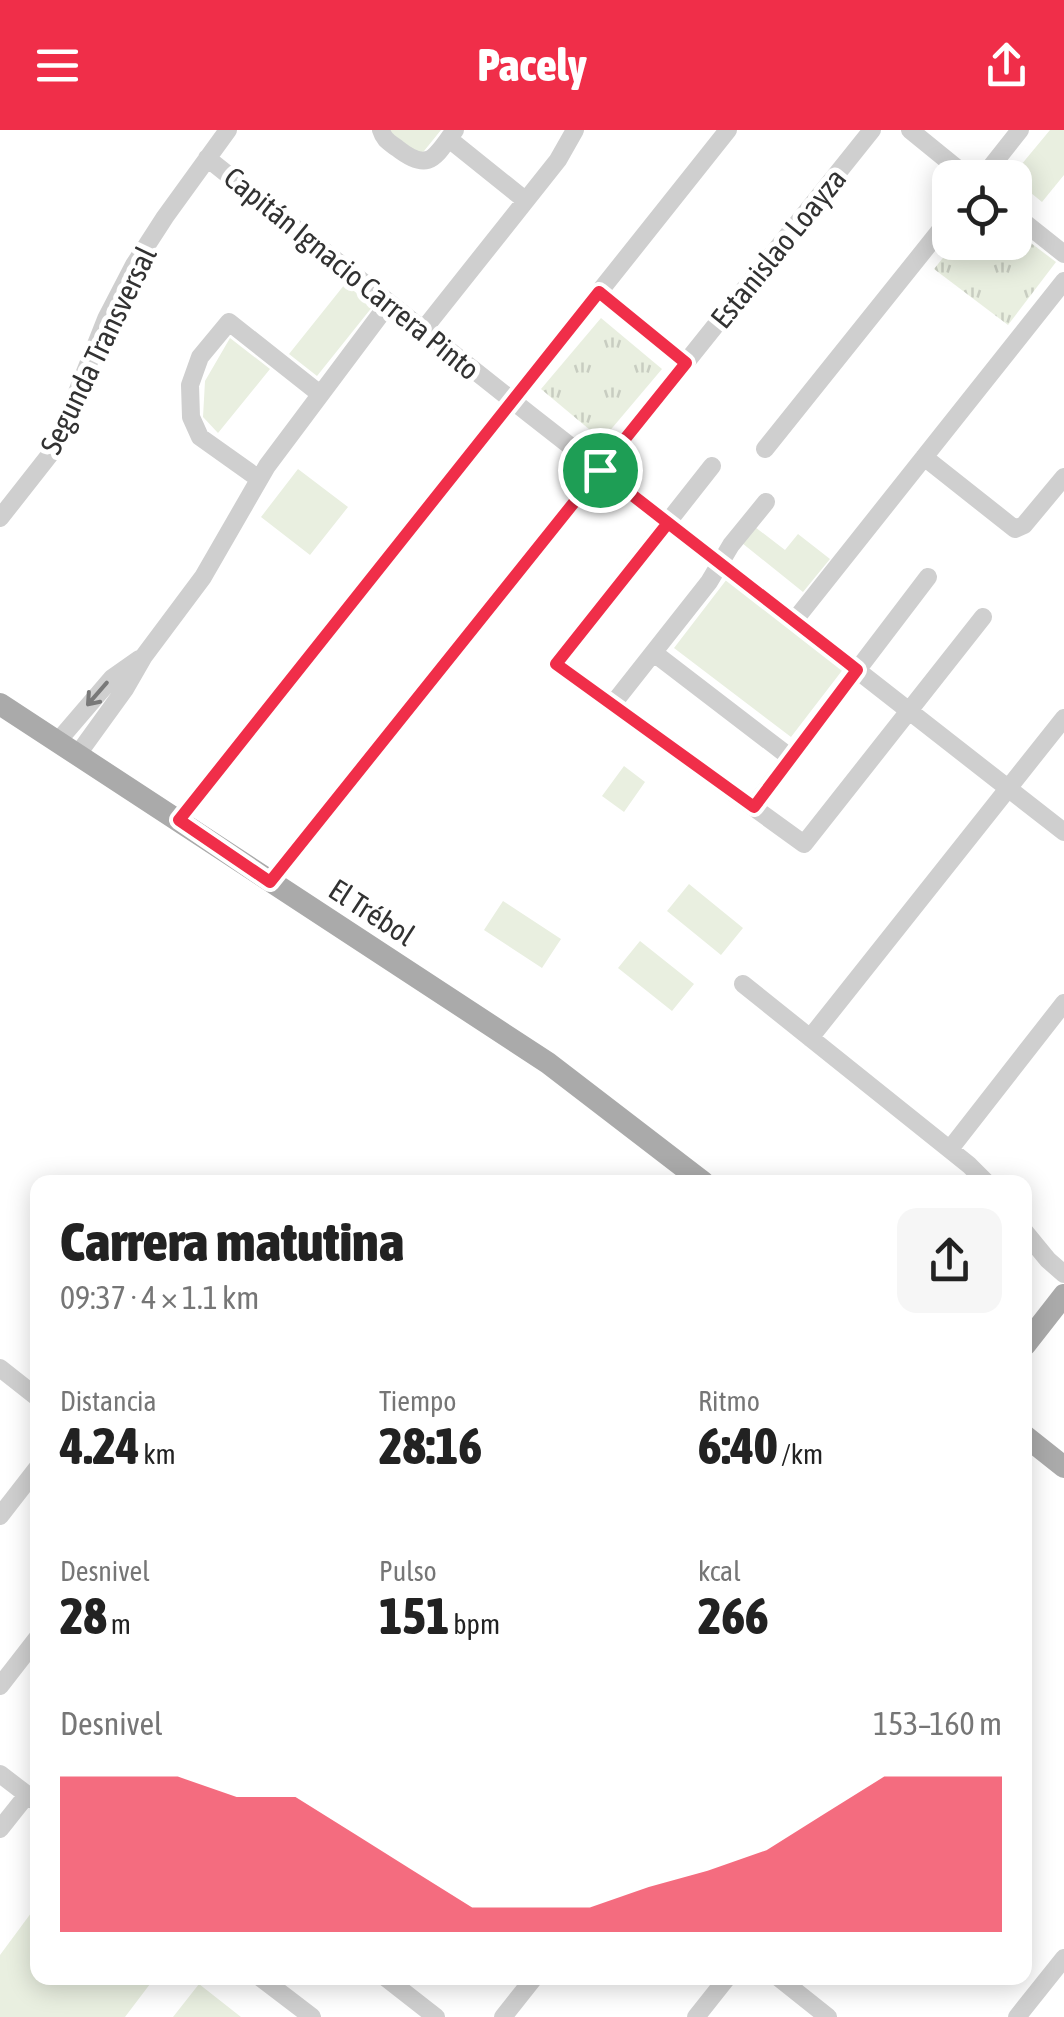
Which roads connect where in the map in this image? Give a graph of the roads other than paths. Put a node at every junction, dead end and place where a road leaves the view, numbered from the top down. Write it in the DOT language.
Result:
graph roads {
  1 [pos="228,130"];
  2 [pos="381,130"];
  3 [pos="576,130"];
  4 [pos="728,130"];
  5 [pos="872,130"];
  6 [pos="910,130"];
  7 [pos="1020,130"];
  8 [pos="452,134"];
  9 [pos="206,158"];
  10 [pos="947,160"];
  11 [pos="996,160"];
  12 [pos="525,200"];
  13 [pos="1032,229"];
  14 [pos="932,240"];
  15 [pos="1064,254"];
  16 [pos="1064,281"];
  17 [pos="599,292"];
  18 [pos="390,303"];
  19 [pos="423,330"];
  20 [pos="686,363"];
  21 [pos="320,394"];
  22 [pos="512,401"];
  23 [pos="765,449"];
  24 [pos="924,456"];
  25 [pos="712,466"];
  26 [pos="600,470"];
  27 [pos="1064,477"];
  28 [pos="258,479"];
  29 [pos="766,502"];
  30 [pos="0,518"];
  31 [pos="668,523"];
  32 [pos="720,564"];
  33 [pos="928,577"];
  34 [pos="984,617"];
  35 [pos="794,621"];
  36 [pos="654,652"];
  37 [pos="857,670"];
  38 [pos="0,704"];
  39 [pos="612,705"];
  40 [pos="910,712"];
  41 [pos="1064,718"];
  42 [pos="68,747"];
  43 [pos="791,758"];
  44 [pos="1008,789"];
  45 [pos="754,807"];
  46 [pos="179,820"];
  47 [pos="1064,832"];
  48 [pos="270,882"];
  49 [pos="742,984"];
  50 [pos="1064,1003"];
  51 [pos="810,1038"];
  52 [pos="950,1149"];
  53 [pos="694,1175"];
  54 [pos="979,1175"];
  55 [pos="1032,1240"];
  56 [pos="1064,1274"];
  57 [pos="1064,1295"];
  58 [pos="1032,1336"];
  59 [pos="0,1368"];
  60 [pos="30,1392"];
  61 [pos="1032,1442"];
  62 [pos="1064,1467"];
  63 [pos="30,1477"];
  64 [pos="0,1516"];
  65 [pos="30,1647"];
  66 [pos="0,1686"];
  67 [pos="0,1774"];
  68 [pos="30,1797"];
  69 [pos="30,1801"];
  70 [pos="0,1830"];
  71 [pos="1064,1958"];
  72 [pos="270,1985"];
  73 [pos="395,1985"];
  74 [pos="528,1985"];
  75 [pos="722,1985"];
  76 [pos="788,1985"];
  77 [pos="312,2017"];
  78 [pos="436,2017"];
  79 [pos="503,2017"];
  80 [pos="696,2017"];
  81 [pos="828,2017"];
  82 [pos="1017,2017"];
  1 -- 9 [label="street, Segunda Transversal"];
  2 -- 8 [label="street"];
  3 -- 12 [label="street"];
  4 -- 17 [label="street"];
  5 -- 20 [label="street, Estanislao Loayza"];
  6 -- 10 [label="street"];
  7 -- 11 [label="street"];
  8 -- 12 [label="street"];
  9 -- 18 [label="street, Capitán Ignacio Carrera Pinto"];
  9 -- 30 [label="street, Segunda Transversal"];
  12 -- 19 [label="street"];
  13 -- 15 [label="street"];
  14 -- 23 [label="street"];
  16 -- 24 [label="street"];
  17 -- 20 [label="street"];
  17 -- 22 [label="street"];
  18 -- 19 [label="street, Capitán Ignacio Carrera Pinto"];
  18 -- 21 [label="street"];
  19 -- 22 [label="street, Capitán Ignacio Carrera Pinto"];
  20 -- 26 [label="street, Estanislao Loayza"];
  21 -- 28 [label="street"];
  21 -- 28 [label="street"];
  22 -- 26 [label="street, Capitán Ignacio Carrera Pinto"];
  22 -- 46 [label="street"];
  24 -- 27 [label="street"];
  24 -- 35 [label="street"];
  25 -- 31 [label="street"];
  26 -- 31 [label="street, Capitán Ignacio Carrera Pinto"];
  26 -- 48 [label="street, Estanislao Loayza"];
  28 -- 42 [label="street"];
  29 -- 32 [label="street"];
  31 -- 32 [label="street, Capitán Ignacio Carrera Pinto"];
  31 -- 39 [label="street"];
  32 -- 35 [label="street, Capitán Ignacio Carrera Pinto"];
  32 -- 36 [label="street"];
  33 -- 37 [label="street"];
  34 -- 40 [label="street"];
  35 -- 37 [label="street, Capitán Ignacio Carrera Pinto"];
  36 -- 39 [label="street"];
  36 -- 43 [label="street"];
  37 -- 40 [label="street, Capitán Ignacio Carrera Pinto"];
  37 -- 43 [label="street"];
  38 -- 42 [label="main road, El Trébol"];
  39 -- 45 [label="street"];
  40 -- 44 [label="street, Capitán Ignacio Carrera Pinto"];
  40 -- 45 [label="street"];
  41 -- 44 [label="street"];
  42 -- 46 [label="main road, El Trébol"];
  43 -- 45 [label="street"];
  44 -- 47 [label="street, Capitán Ignacio Carrera Pinto"];
  44 -- 51 [label="street"];
  46 -- 48 [label="main road, El Trébol"];
  48 -- 53 [label="main road, El Trébol"];
  49 -- 51 [label="street"];
  50 -- 52 [label="street"];
  51 -- 52 [label="street"];
  52 -- 54 [label="street"];
  55 -- 56 [label="street"];
  57 -- 58 [label="main road"];
  59 -- 60 [label="street"];
  61 -- 62 [label="main road"];
  63 -- 64 [label="street"];
  65 -- 66 [label="street"];
  67 -- 68 [label="street"];
  69 -- 70 [label="street"];
  71 -- 82 [label="street"];
  72 -- 77 [label="street"];
  73 -- 78 [label="street"];
  74 -- 79 [label="street"];
  75 -- 80 [label="street"];
  76 -- 81 [label="street"];
}
